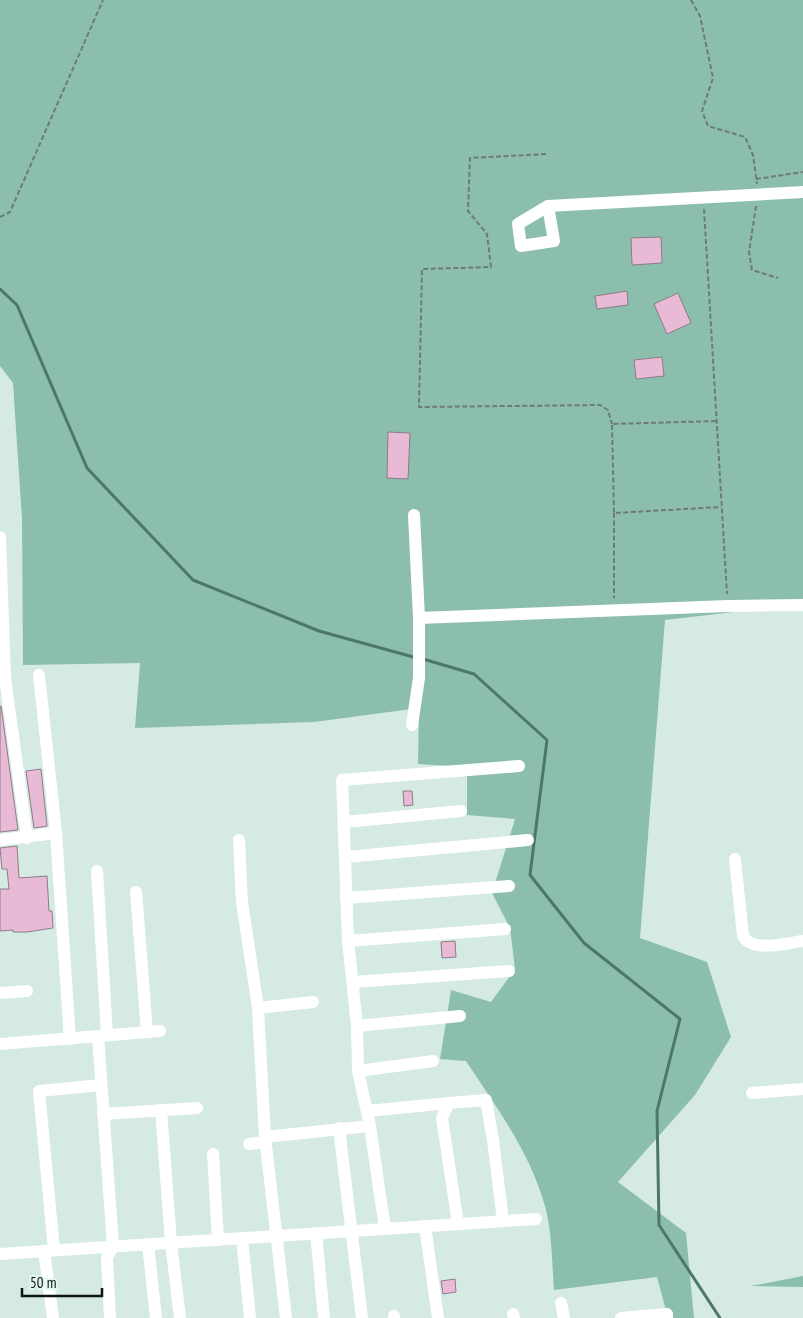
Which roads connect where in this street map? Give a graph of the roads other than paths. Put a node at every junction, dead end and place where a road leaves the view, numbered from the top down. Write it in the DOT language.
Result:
graph roads {
  1 [pos="803,192"];
  2 [pos="548,206"];
  3 [pos="414,515"];
  4 [pos="0,537"];
  5 [pos="1,591"];
  6 [pos="803,605"];
  7 [pos="418,618"];
  8 [pos="2,630"];
  9 [pos="2,669"];
  10 [pos="39,675"];
  11 [pos="412,725"];
  12 [pos="519,766"];
  13 [pos="461,811"];
  14 [pos="344,822"];
  15 [pos="56,833"];
  16 [pos="27,838"];
  17 [pos="0,840"];
  18 [pos="239,840"];
  19 [pos="528,840"];
  20 [pos="346,857"];
  21 [pos="735,860"];
  22 [pos="97,871"];
  23 [pos="509,886"];
  24 [pos="136,892"];
  25 [pos="346,898"];
  26 [pos="505,929"];
  27 [pos="348,941"];
  28 [pos="803,941"];
  29 [pos="509,971"];
  30 [pos="353,982"];
  31 [pos="27,991"];
  32 [pos="0,993"];
  33 [pos="313,1002"];
  34 [pos="258,1008"];
  35 [pos="460,1016"];
  36 [pos="357,1026"];
  37 [pos="102,1036"];
  38 [pos="70,1039"];
  39 [pos="0,1044"];
  40 [pos="433,1061"];
  41 [pos="358,1071"];
  42 [pos="101,1085"];
  43 [pos="803,1089"];
  44 [pos="752,1093"];
  45 [pos="449,1103"];
  46 [pos="196,1108"];
  47 [pos="161,1110"];
  48 [pos="367,1111"];
  49 [pos="104,1114"];
  50 [pos="370,1126"];
  51 [pos="339,1128"];
  52 [pos="265,1139"];
  53 [pos="249,1144"];
  54 [pos="213,1154"];
  55 [pos="536,1219"];
  56 [pos="502,1221"];
  57 [pos="458,1224"];
  58 [pos="425,1226"];
  59 [pos="385,1229"];
  60 [pos="352,1231"];
  61 [pos="316,1233"];
  62 [pos="275,1236"];
  63 [pos="242,1238"];
  64 [pos="218,1240"];
  65 [pos="171,1242"];
  66 [pos="148,1244"];
  67 [pos="113,1246"];
  68 [pos="49,1250"];
  69 [pos="0,1251"];
  70 [pos="561,1303"];
  71 [pos="52,1318"];
  72 [pos="110,1318"];
  73 [pos="156,1318"];
  74 [pos="180,1318"];
  75 [pos="250,1318"];
  76 [pos="286,1318"];
  77 [pos="324,1318"];
  78 [pos="362,1318"];
  79 [pos="438,1318"];
  80 [pos="564,1318"];
  81 [pos="621,1318"];
  82 [pos="667,1318"];
  1 -- 2 [label="street"];
  3 -- 7 [label="street"];
  4 -- 5 [label="street"];
  5 -- 8 [label="street"];
  6 -- 7 [label="street"];
  7 -- 11 [label="street"];
  8 -- 9 [label="street"];
  9 -- 16 [label="street"];
  10 -- 15 [label="street"];
  12 -- 14 [label="street"];
  13 -- 14 [label="street"];
  14 -- 20 [label="street"];
  15 -- 16 [label="street"];
  15 -- 38 [label="street"];
  16 -- 17 [label="street"];
  18 -- 34 [label="street"];
  19 -- 20 [label="street"];
  20 -- 25 [label="street"];
  21 -- 28 [label="street"];
  22 -- 37 [label="street"];
  23 -- 25 [label="street"];
  24 -- 37 [label="street"];
  25 -- 27 [label="street"];
  26 -- 27 [label="street"];
  27 -- 30 [label="street"];
  29 -- 30 [label="street"];
  30 -- 36 [label="street"];
  31 -- 32 [label="street"];
  33 -- 34 [label="street"];
  34 -- 52 [label="street"];
  35 -- 36 [label="street"];
  36 -- 41 [label="street"];
  37 -- 38 [label="street"];
  37 -- 42 [label="street"];
  38 -- 39 [label="street"];
  40 -- 41 [label="street"];
  41 -- 48 [label="street"];
  42 -- 49 [label="street"];
  42 -- 68 [label="street"];
  43 -- 44 [label="street"];
  45 -- 48 [label="street"];
  45 -- 56 [label="street"];
  45 -- 57 [label="street"];
  46 -- 47 [label="street"];
  47 -- 49 [label="street"];
  47 -- 65 [label="street"];
  48 -- 50 [label="street"];
  49 -- 67 [label="street"];
  50 -- 51 [label="street"];
  50 -- 59 [label="street"];
  51 -- 52 [label="street"];
  51 -- 60 [label="street"];
  52 -- 53 [label="street"];
  52 -- 62 [label="street"];
  54 -- 64 [label="street"];
  55 -- 56 [label="street"];
  56 -- 57 [label="street"];
  57 -- 58 [label="street"];
  58 -- 59 [label="street"];
  58 -- 79 [label="street"];
  59 -- 60 [label="street"];
  60 -- 61 [label="street"];
  60 -- 78 [label="street"];
  61 -- 62 [label="street"];
  61 -- 77 [label="street"];
  62 -- 63 [label="street"];
  62 -- 76 [label="street"];
  63 -- 64 [label="street"];
  63 -- 75 [label="street"];
  64 -- 65 [label="street"];
  65 -- 66 [label="street"];
  65 -- 74 [label="street"];
  66 -- 67 [label="street"];
  66 -- 73 [label="street"];
  67 -- 68 [label="street"];
  67 -- 72 [label="street"];
  68 -- 69 [label="street"];
  68 -- 71 [label="street"];
  70 -- 80 [label="street"];
  81 -- 82 [label="street"];
}
